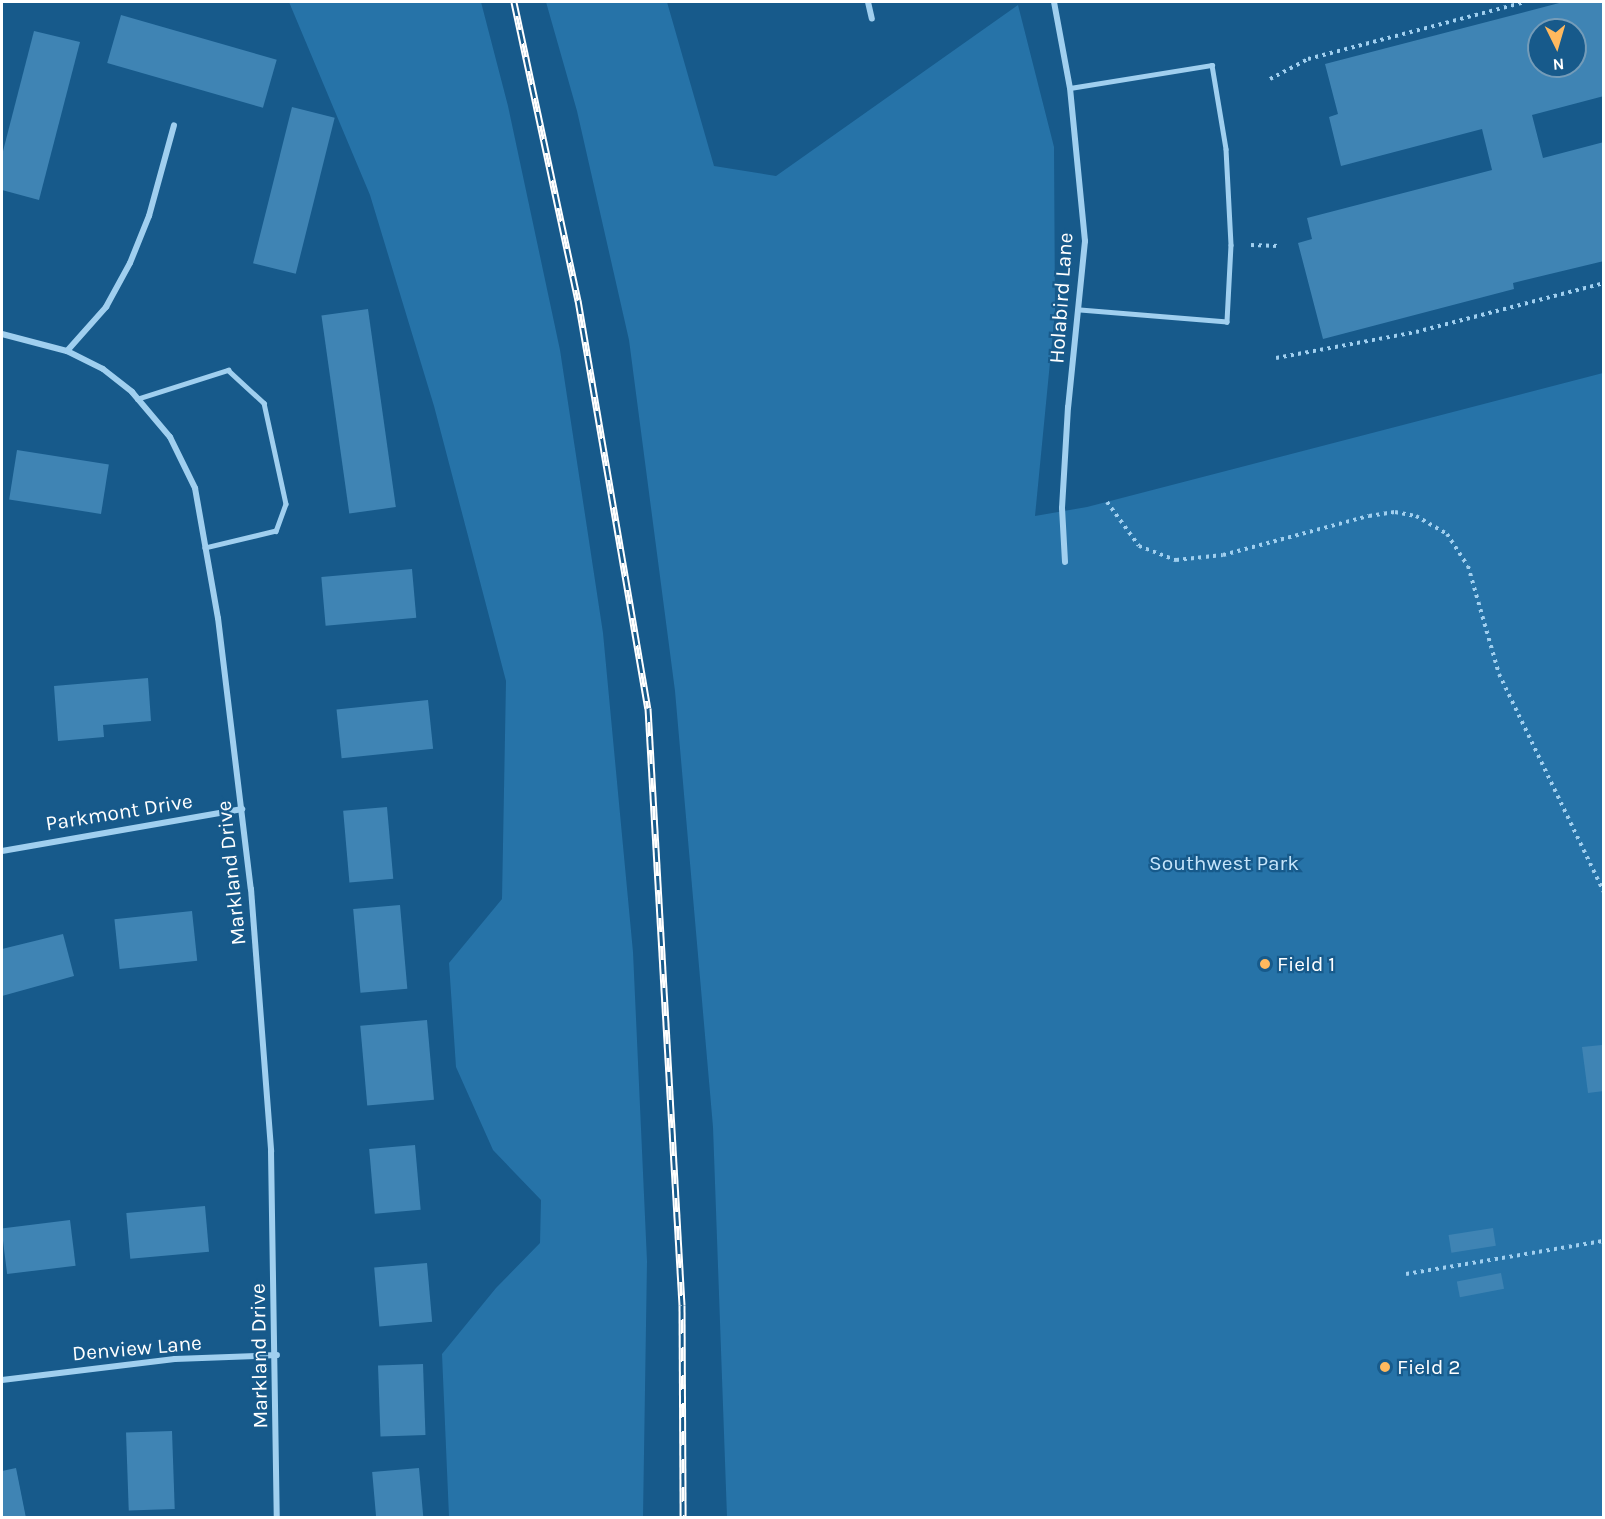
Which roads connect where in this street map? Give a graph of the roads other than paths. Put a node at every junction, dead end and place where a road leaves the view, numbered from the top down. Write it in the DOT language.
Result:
graph roads {
  1 [pos="868,2"];
  2 [pos="1054,2"];
  3 [pos="872,19"];
  4 [pos="1070,88"];
  5 [pos="174,125"];
  6 [pos="1080,310"];
  7 [pos="2,334"];
  8 [pos="67,351"];
  9 [pos="138,399"];
  10 [pos="205,548"];
  11 [pos="1065,562"];
  12 [pos="242,809"];
  13 [pos="2,851"];
  14 [pos="277,1355"];
  15 [pos="2,1380"];
  16 [pos="277,1518"];
  1 -- 3 [label="street"];
  2 -- 4 [label="street, Holabird Lane"];
  4 -- 6 [label="street, Holabird Lane"];
  4 -- 6 [label="lane"];
  5 -- 8 [label="street"];
  6 -- 11 [label="street, Holabird Lane"];
  7 -- 8 [label="street, Markland Drive"];
  8 -- 9 [label="street, Markland Drive"];
  9 -- 10 [label="street, Markland Drive"];
  9 -- 10 [label="lane"];
  10 -- 12 [label="street, Markland Drive"];
  12 -- 13 [label="street, Parkmont Drive"];
  12 -- 14 [label="street, Markland Drive"];
  14 -- 15 [label="street, Denview Lane"];
  14 -- 16 [label="street, Markland Drive"];
}
